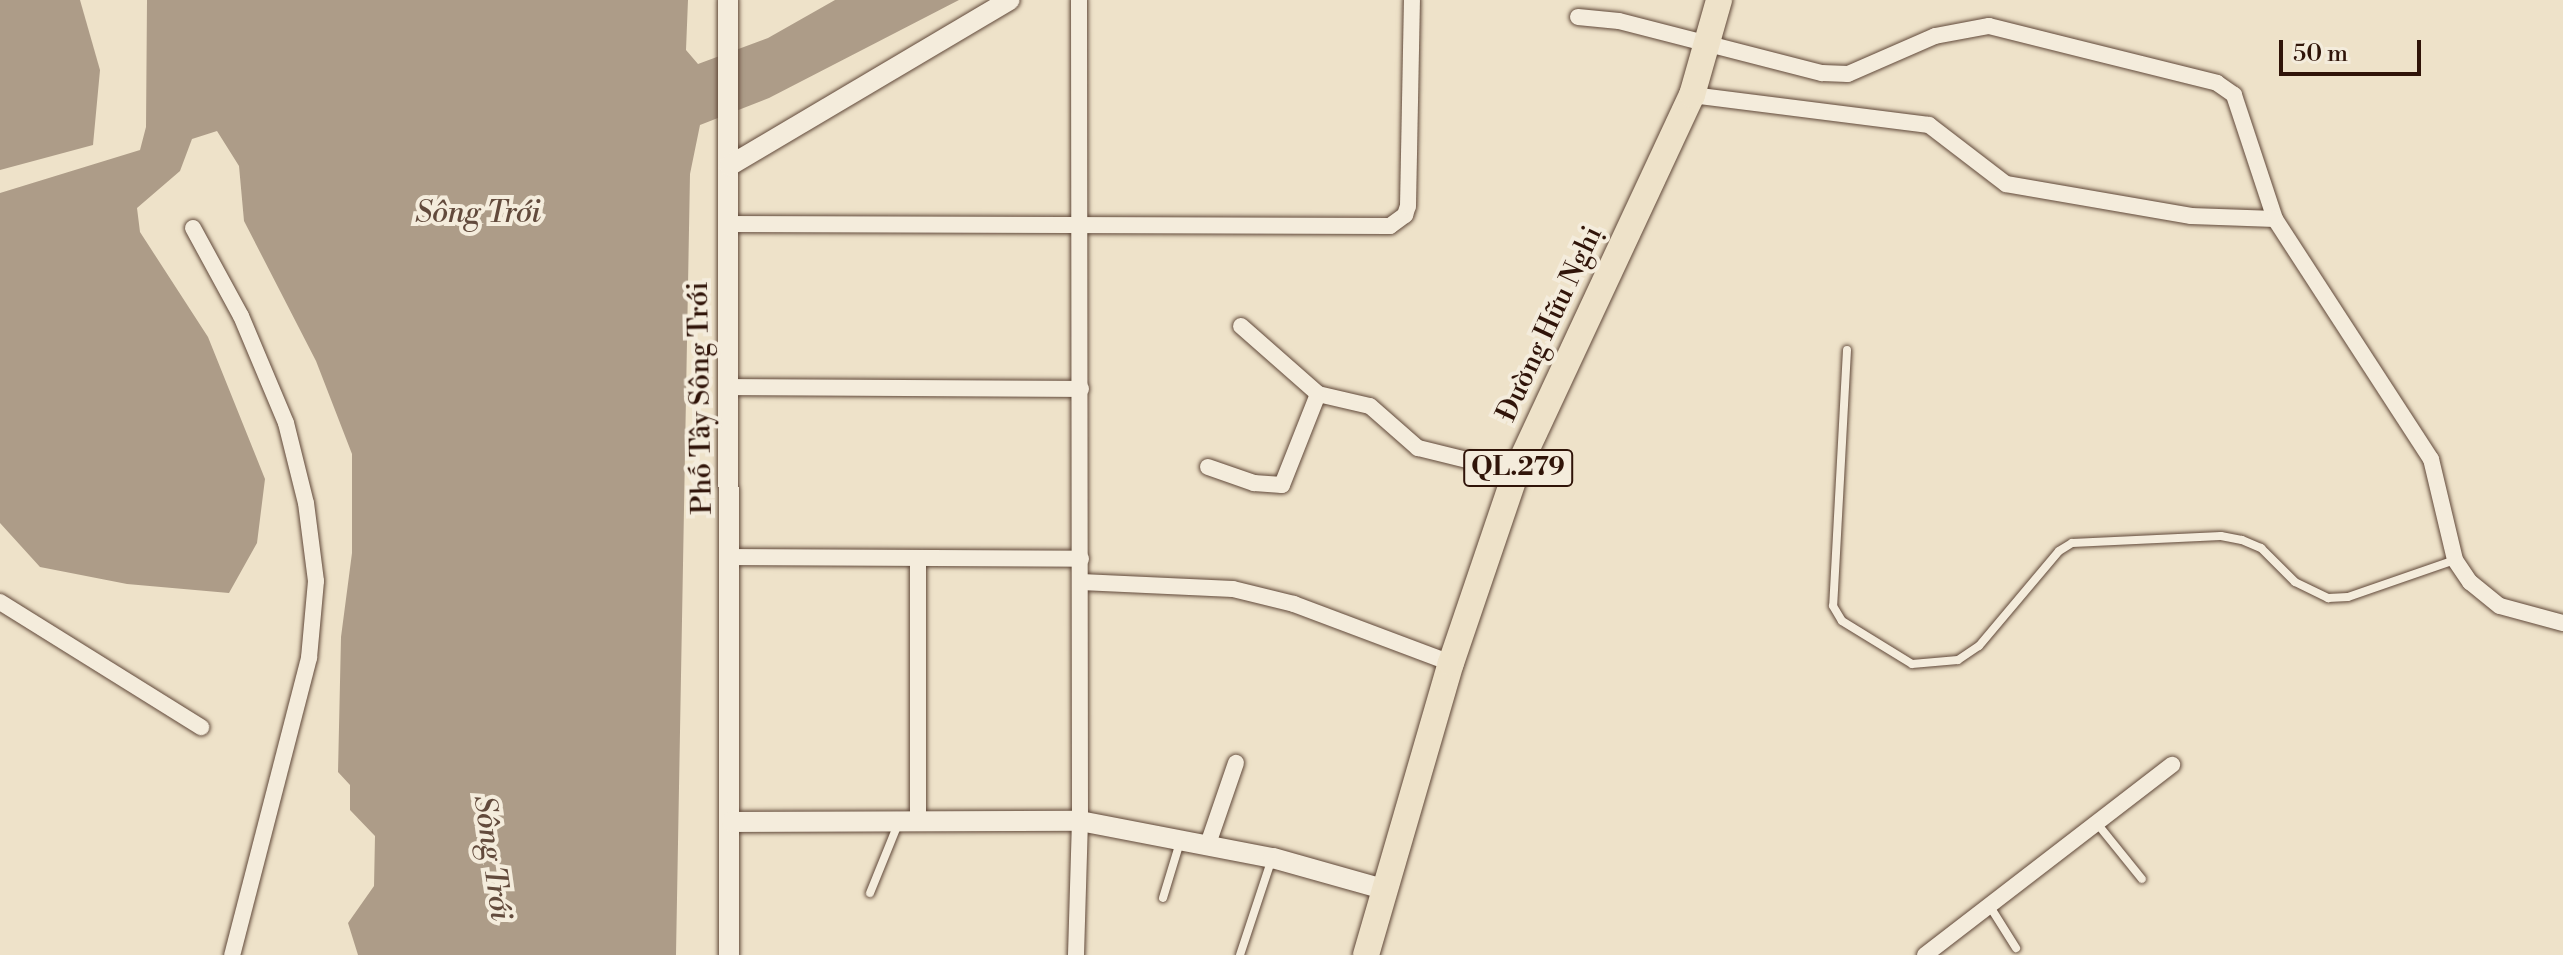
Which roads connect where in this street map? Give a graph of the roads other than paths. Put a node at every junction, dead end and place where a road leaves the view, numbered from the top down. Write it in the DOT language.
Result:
graph roads {
  1 [pos="728,0"];
  2 [pos="1010,0"];
  3 [pos="1079,0"];
  4 [pos="1412,0"];
  5 [pos="1719,0"];
  6 [pos="1578,17"];
  7 [pos="1704,47"];
  8 [pos="1692,95"];
  9 [pos="729,166"];
  10 [pos="2275,219"];
  11 [pos="726,224"];
  12 [pos="1082,225"];
  13 [pos="193,228"];
  14 [pos="1241,326"];
  15 [pos="1847,350"];
  16 [pos="727,387"];
  17 [pos="1081,389"];
  18 [pos="1318,394"];
  19 [pos="1208,467"];
  20 [pos="1516,472"];
  21 [pos="731,557"];
  22 [pos="918,558"];
  23 [pos="1081,559"];
  24 [pos="2455,560"];
  25 [pos="1081,582"];
  26 [pos="0,602"];
  27 [pos="2563,623"];
  28 [pos="1451,663"];
  29 [pos="201,727"];
  30 [pos="1236,763"];
  31 [pos="2172,765"];
  32 [pos="1080,821"];
  33 [pos="732,822"];
  34 [pos="2096,822"];
  35 [pos="908,823"];
  36 [pos="1180,842"];
  37 [pos="1207,847"];
  38 [pos="1273,858"];
  39 [pos="2142,879"];
  40 [pos="1383,889"];
  41 [pos="870,893"];
  42 [pos="1163,898"];
  43 [pos="1987,903"];
  44 [pos="2016,948"];
  45 [pos="232,955"];
  46 [pos="729,955"];
  47 [pos="1076,955"];
  48 [pos="1240,955"];
  49 [pos="1366,955"];
  50 [pos="1925,955"];
  1 -- 9 [label="street, Phố Tây Sông Trới"];
  2 -- 9 [label="street"];
  3 -- 12 [label="street"];
  4 -- 12 [label="street"];
  5 -- 7 [label="highway, Đường Hữu Nghị / QL.279"];
  6 -- 7 [label="street"];
  7 -- 8 [label="highway, Đường Hữu Nghị / QL.279"];
  7 -- 10 [label="street"];
  8 -- 10 [label="street"];
  8 -- 20 [label="highway, Đường Hữu Nghị / QL.279"];
  9 -- 11 [label="street, Phố Tây Sông Trới"];
  10 -- 24 [label="street"];
  11 -- 12 [label="street"];
  11 -- 16 [label="street, Phố Tây Sông Trới"];
  12 -- 17 [label="street"];
  13 -- 45 [label="street"];
  14 -- 18 [label="street"];
  15 -- 24 [label="lane"];
  16 -- 17 [label="street"];
  16 -- 21 [label="street, Phố Tây Sông Trới"];
  17 -- 23 [label="street"];
  18 -- 19 [label="street"];
  18 -- 20 [label="street"];
  20 -- 28 [label="highway, Đường Hữu Nghị / QL.279"];
  21 -- 22 [label="street"];
  21 -- 33 [label="street, Phố Tây Sông Trới"];
  22 -- 23 [label="street"];
  22 -- 35 [label="street"];
  23 -- 25 [label="street"];
  24 -- 27 [label="street"];
  25 -- 28 [label="street"];
  25 -- 32 [label="street"];
  26 -- 29 [label="street"];
  28 -- 40 [label="highway, Đường Hữu Nghị / QL.279"];
  30 -- 37 [label="street"];
  31 -- 34 [label="street"];
  32 -- 35 [label="street"];
  32 -- 36 [label="street"];
  32 -- 47 [label="street"];
  33 -- 35 [label="street"];
  33 -- 46 [label="street, Phố Tây Sông Trới"];
  34 -- 39 [label="lane"];
  34 -- 43 [label="street"];
  35 -- 41 [label="lane"];
  36 -- 37 [label="street"];
  36 -- 42 [label="lane"];
  37 -- 38 [label="street"];
  38 -- 40 [label="street"];
  38 -- 48 [label="lane"];
  40 -- 49 [label="highway, Đường Hữu Nghị / QL.279"];
  43 -- 44 [label="lane"];
  43 -- 50 [label="street"];
}
